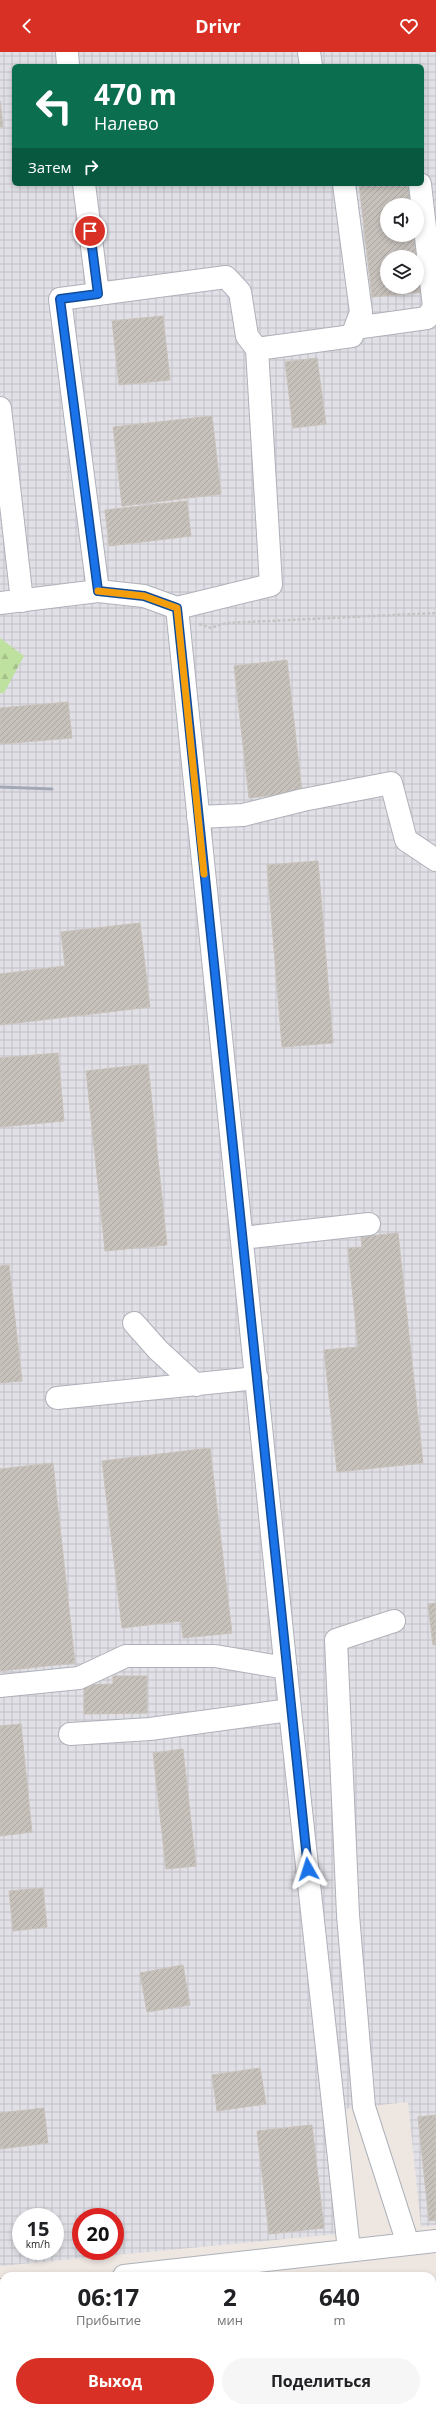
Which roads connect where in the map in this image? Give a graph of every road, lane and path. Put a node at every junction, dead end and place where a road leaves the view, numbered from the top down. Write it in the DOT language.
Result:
graph roads {
  1 [pos="67,52"];
  2 [pos="309,52"];
  3 [pos="68,64"];
  4 [pos="311,64"];
  5 [pos="84,186"];
  6 [pos="344,186"];
  7 [pos="420,186"];
  8 [pos="98,294"];
  9 [pos="355,328"];
  10 [pos="257,350"];
  11 [pos="0,408"];
  12 [pos="98,591"];
  13 [pos="22,601"];
  14 [pos="0,604"];
  15 [pos="177,613"];
  16 [pos="436,613"];
  17 [pos="198,817"];
  18 [pos="436,860"];
  19 [pos="369,1224"];
  20 [pos="242,1238"];
  21 [pos="134,1323"];
  22 [pos="257,1378"];
  23 [pos="196,1385"];
  24 [pos="56,1398"];
  25 [pos="394,1621"];
  26 [pos="286,1668"];
  27 [pos="0,1686"];
  28 [pos="290,1710"];
  29 [pos="70,1734"];
  30 [pos="436,2241"];
  31 [pos="408,2244"];
  32 [pos="349,2250"];
  33 [pos="159,2272"];
  1 -- 3 [label="street"];
  2 -- 4 [label="street"];
  5 -- 8 [label="street"];
  6 -- 9 [label="street"];
  7 -- 9 [label="street"];
  8 -- 10 [label="street"];
  8 -- 12 [label="street"];
  9 -- 10 [label="street"];
  10 -- 15 [label="street"];
  11 -- 13 [label="street"];
  12 -- 13 [label="street"];
  12 -- 15 [label="street"];
  13 -- 14 [label="street"];
  15 -- 16 [label="path"];
  15 -- 17 [label="street"];
  17 -- 18 [label="street"];
  17 -- 20 [label="street"];
  19 -- 20 [label="street"];
  20 -- 22 [label="street"];
  21 -- 23 [label="street"];
  22 -- 23 [label="street"];
  22 -- 26 [label="street"];
  23 -- 24 [label="street"];
  25 -- 31 [label="street"];
  26 -- 27 [label="street"];
  26 -- 28 [label="street"];
  28 -- 29 [label="street"];
  28 -- 32 [label="street"];
  30 -- 31 [label="street"];
  31 -- 32 [label="street"];
  32 -- 33 [label="street"];
}
